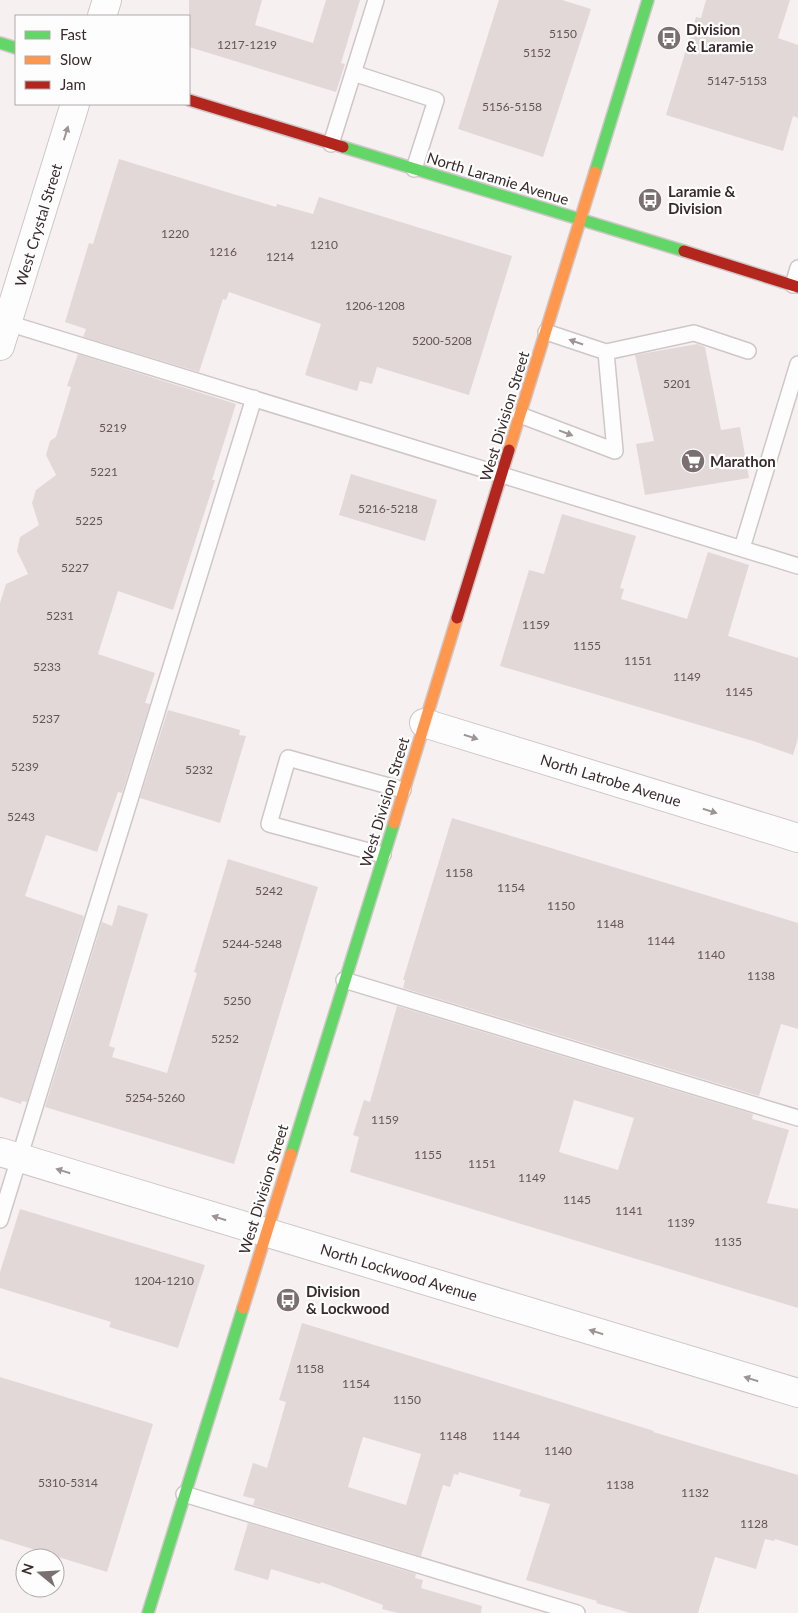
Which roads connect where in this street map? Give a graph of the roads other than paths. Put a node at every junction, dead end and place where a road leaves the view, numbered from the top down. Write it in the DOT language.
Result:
graph roads {
  1 [pos="108,0"];
  2 [pos="376,0"];
  3 [pos="648,0"];
  4 [pos="102,15"];
  5 [pos="0,43"];
  6 [pos="15,48"];
  7 [pos="353,73"];
  8 [pos="190,100"];
  9 [pos="75,105"];
  10 [pos="331,144"];
  11 [pos="414,169"];
  12 [pos="581,219"];
  13 [pos="798,268"];
  14 [pos="795,286"];
  15 [pos="2,330"];
  16 [pos="546,332"];
  17 [pos="748,351"];
  18 [pos="606,352"];
  19 [pos="798,364"];
  20 [pos="254,398"];
  21 [pos="520,415"];
  22 [pos="502,475"];
  23 [pos="742,548"];
  24 [pos="798,566"];
  25 [pos="424,723"];
  26 [pos="404,790"];
  27 [pos="798,838"];
  28 [pos="383,855"];
  29 [pos="344,980"];
  30 [pos="798,1118"];
  31 [pos="10,1155"];
  32 [pos="0,1220"];
  33 [pos="265,1232"];
  34 [pos="798,1393"];
  35 [pos="184,1494"];
  36 [pos="148,1613"];
  37 [pos="577,1613"];
  1 -- 4 [label="street"];
  2 -- 7 [label="lane"];
  3 -- 12 [label="main road, West Division Street"];
  5 -- 6 [label="main road"];
  7 -- 10 [label="lane"];
  7 -- 11 [label="lane"];
  8 -- 10 [label="main road, North Laramie Avenue"];
  15 -- 9 [label="street, West Crystal Street, one-way"];
  10 -- 11 [label="main road, North Laramie Avenue"];
  11 -- 12 [label="main road, North Laramie Avenue"];
  12 -- 14 [label="main road, North Laramie Avenue"];
  12 -- 16 [label="main road, West Division Street"];
  13 -- 14 [label="lane"];
  15 -- 20 [label="lane"];
  18 -- 16 [label="lane, one-way"];
  16 -- 21 [label="main road, West Division Street"];
  17 -- 18 [label="lane"];
  21 -- 18 [label="lane, one-way"];
  19 -- 23 [label="lane"];
  20 -- 22 [label="lane"];
  20 -- 31 [label="lane"];
  21 -- 22 [label="main road, West Division Street"];
  22 -- 23 [label="lane"];
  22 -- 25 [label="main road, West Division Street"];
  23 -- 24 [label="lane"];
  25 -- 26 [label="main road, West Division Street"];
  25 -- 27 [label="street, North Latrobe Avenue, one-way"];
  26 -- 28 [label="main road, West Division Street"];
  26 -- 28 [label="lane"];
  28 -- 29 [label="main road, West Division Street"];
  29 -- 30 [label="lane"];
  29 -- 33 [label="main road, West Division Street"];
  31 -- 32 [label="lane"];
  33 -- 31 [label="street, North Lockwood Avenue, one-way"];
  34 -- 33 [label="street, North Lockwood Avenue, one-way"];
  33 -- 35 [label="main road, West Division Street"];
  35 -- 36 [label="main road, West Division Street"];
  35 -- 37 [label="lane"];
}
